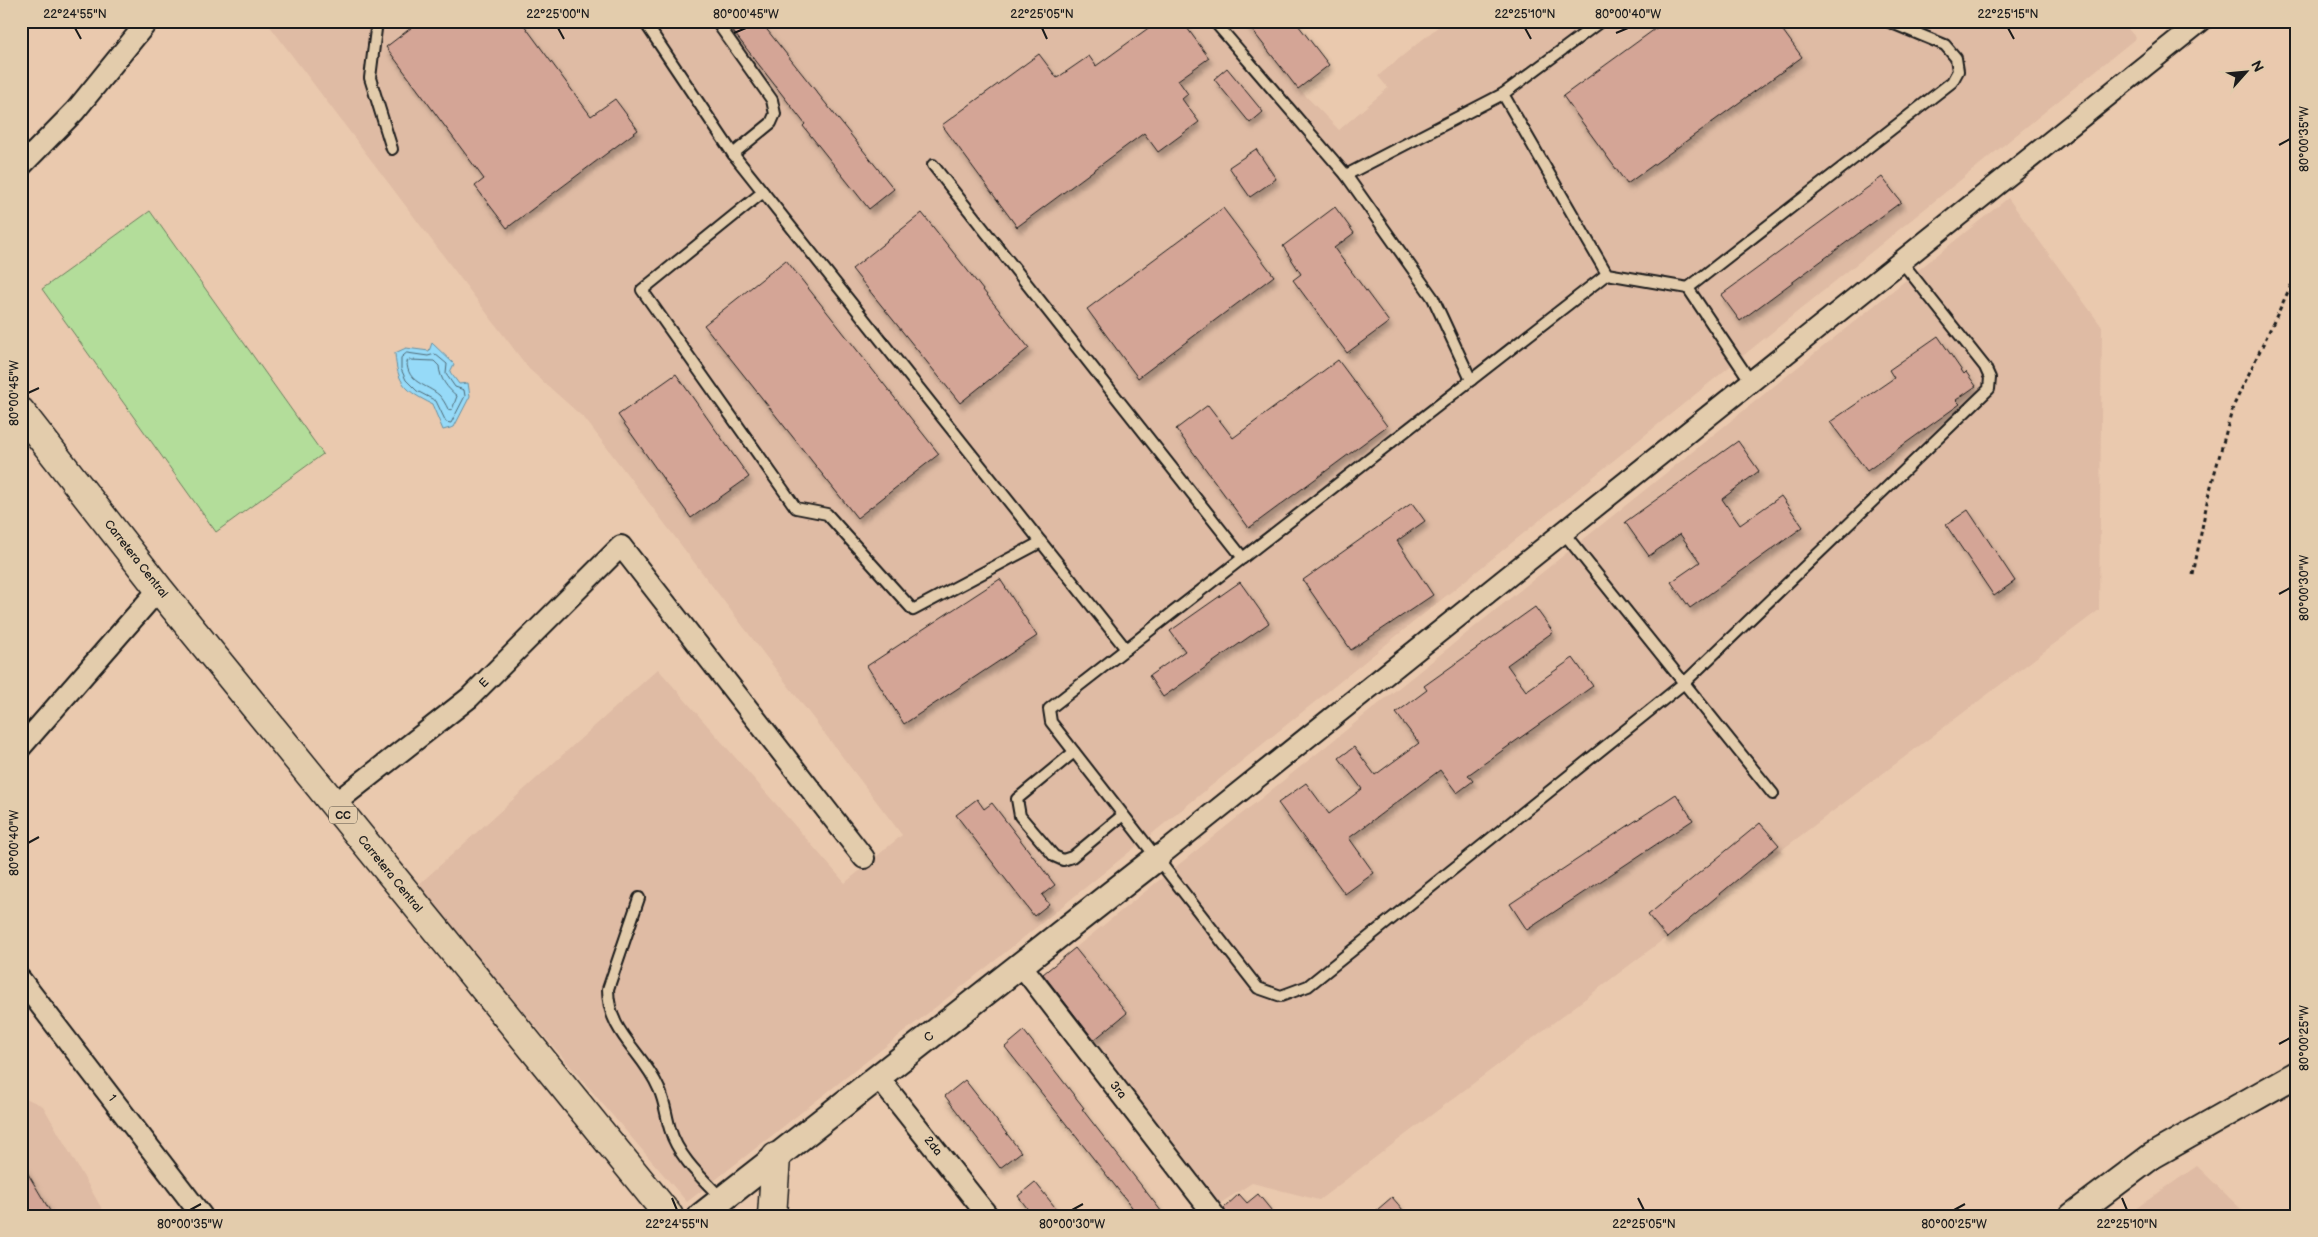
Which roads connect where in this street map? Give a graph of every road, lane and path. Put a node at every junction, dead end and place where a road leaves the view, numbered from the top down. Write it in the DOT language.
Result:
graph roads {
  1 [pos="148,21"];
  2 [pos="377,21"];
  3 [pos="644,21"];
  4 [pos="716,21"];
  5 [pos="1214,21"];
  6 [pos="1601,21"];
  7 [pos="1887,21"];
  8 [pos="2201,21"];
  9 [pos="1503,94"];
  10 [pos="392,149"];
  11 [pos="733,154"];
  12 [pos="933,165"];
  13 [pos="21,166"];
  14 [pos="1346,175"];
  15 [pos="763,192"];
  16 [pos="1901,261"];
  17 [pos="2297,273"];
  18 [pos="1606,274"];
  19 [pos="1688,288"];
  20 [pos="1471,380"];
  21 [pos="1751,382"];
  22 [pos="21,412"];
  23 [pos="1564,532"];
  24 [pos="1041,542"];
  25 [pos="1243,558"];
  26 [pos="2193,575"];
  27 [pos="159,589"];
  28 [pos="1126,649"];
  29 [pos="1684,683"];
  30 [pos="21,747"];
  31 [pos="1074,752"];
  32 [pos="1773,794"];
  33 [pos="334,804"];
  34 [pos="1123,815"];
  35 [pos="864,858"];
  36 [pos="1157,858"];
  37 [pos="639,898"];
  38 [pos="1020,965"];
  39 [pos="21,980"];
  40 [pos="2297,1074"];
  41 [pos="878,1077"];
  42 [pos="776,1157"];
  43 [pos="722,1199"];
  44 [pos="202,1216"];
  45 [pos="669,1216"];
  46 [pos="700,1216"];
  47 [pos="772,1216"];
  48 [pos="988,1216"];
  49 [pos="1215,1216"];
  50 [pos="2072,1216"];
  1 -- 13 [label="street"];
  2 -- 10 [label="lane"];
  3 -- 11 [label="lane"];
  4 -- 11 [label="lane"];
  5 -- 14 [label="lane"];
  6 -- 9 [label="lane"];
  7 -- 19 [label="lane"];
  8 -- 16 [label="street"];
  9 -- 14 [label="lane"];
  9 -- 18 [label="lane"];
  11 -- 15 [label="lane"];
  12 -- 25 [label="lane"];
  14 -- 20 [label="lane"];
  15 -- 24 [label="lane"];
  15 -- 24 [label="lane"];
  16 -- 21 [label="street"];
  16 -- 29 [label="lane"];
  17 -- 26 [label="path"];
  18 -- 19 [label="lane"];
  18 -- 20 [label="lane"];
  19 -- 21 [label="lane"];
  20 -- 25 [label="lane"];
  21 -- 23 [label="street"];
  22 -- 27 [label="main road, Carretera Central / CC"];
  23 -- 29 [label="lane"];
  23 -- 36 [label="street"];
  24 -- 28 [label="lane"];
  25 -- 28 [label="lane"];
  27 -- 30 [label="street"];
  27 -- 33 [label="main road, Carretera Central / CC"];
  28 -- 31 [label="lane"];
  29 -- 32 [label="lane"];
  29 -- 36 [label="lane"];
  31 -- 34 [label="lane"];
  31 -- 34 [label="lane"];
  33 -- 35 [label="street, E"];
  33 -- 45 [label="main road, Carretera Central / CC"];
  34 -- 36 [label="lane"];
  36 -- 38 [label="street, C"];
  37 -- 43 [label="lane"];
  38 -- 41 [label="street, C"];
  38 -- 49 [label="street, 3ra"];
  39 -- 44 [label="street, 1"];
  40 -- 50 [label="street"];
  41 -- 42 [label="street, C"];
  41 -- 48 [label="street, 2da"];
  42 -- 43 [label="street, C"];
  42 -- 47 [label="main road"];
  43 -- 46 [label="street, C"];
}
